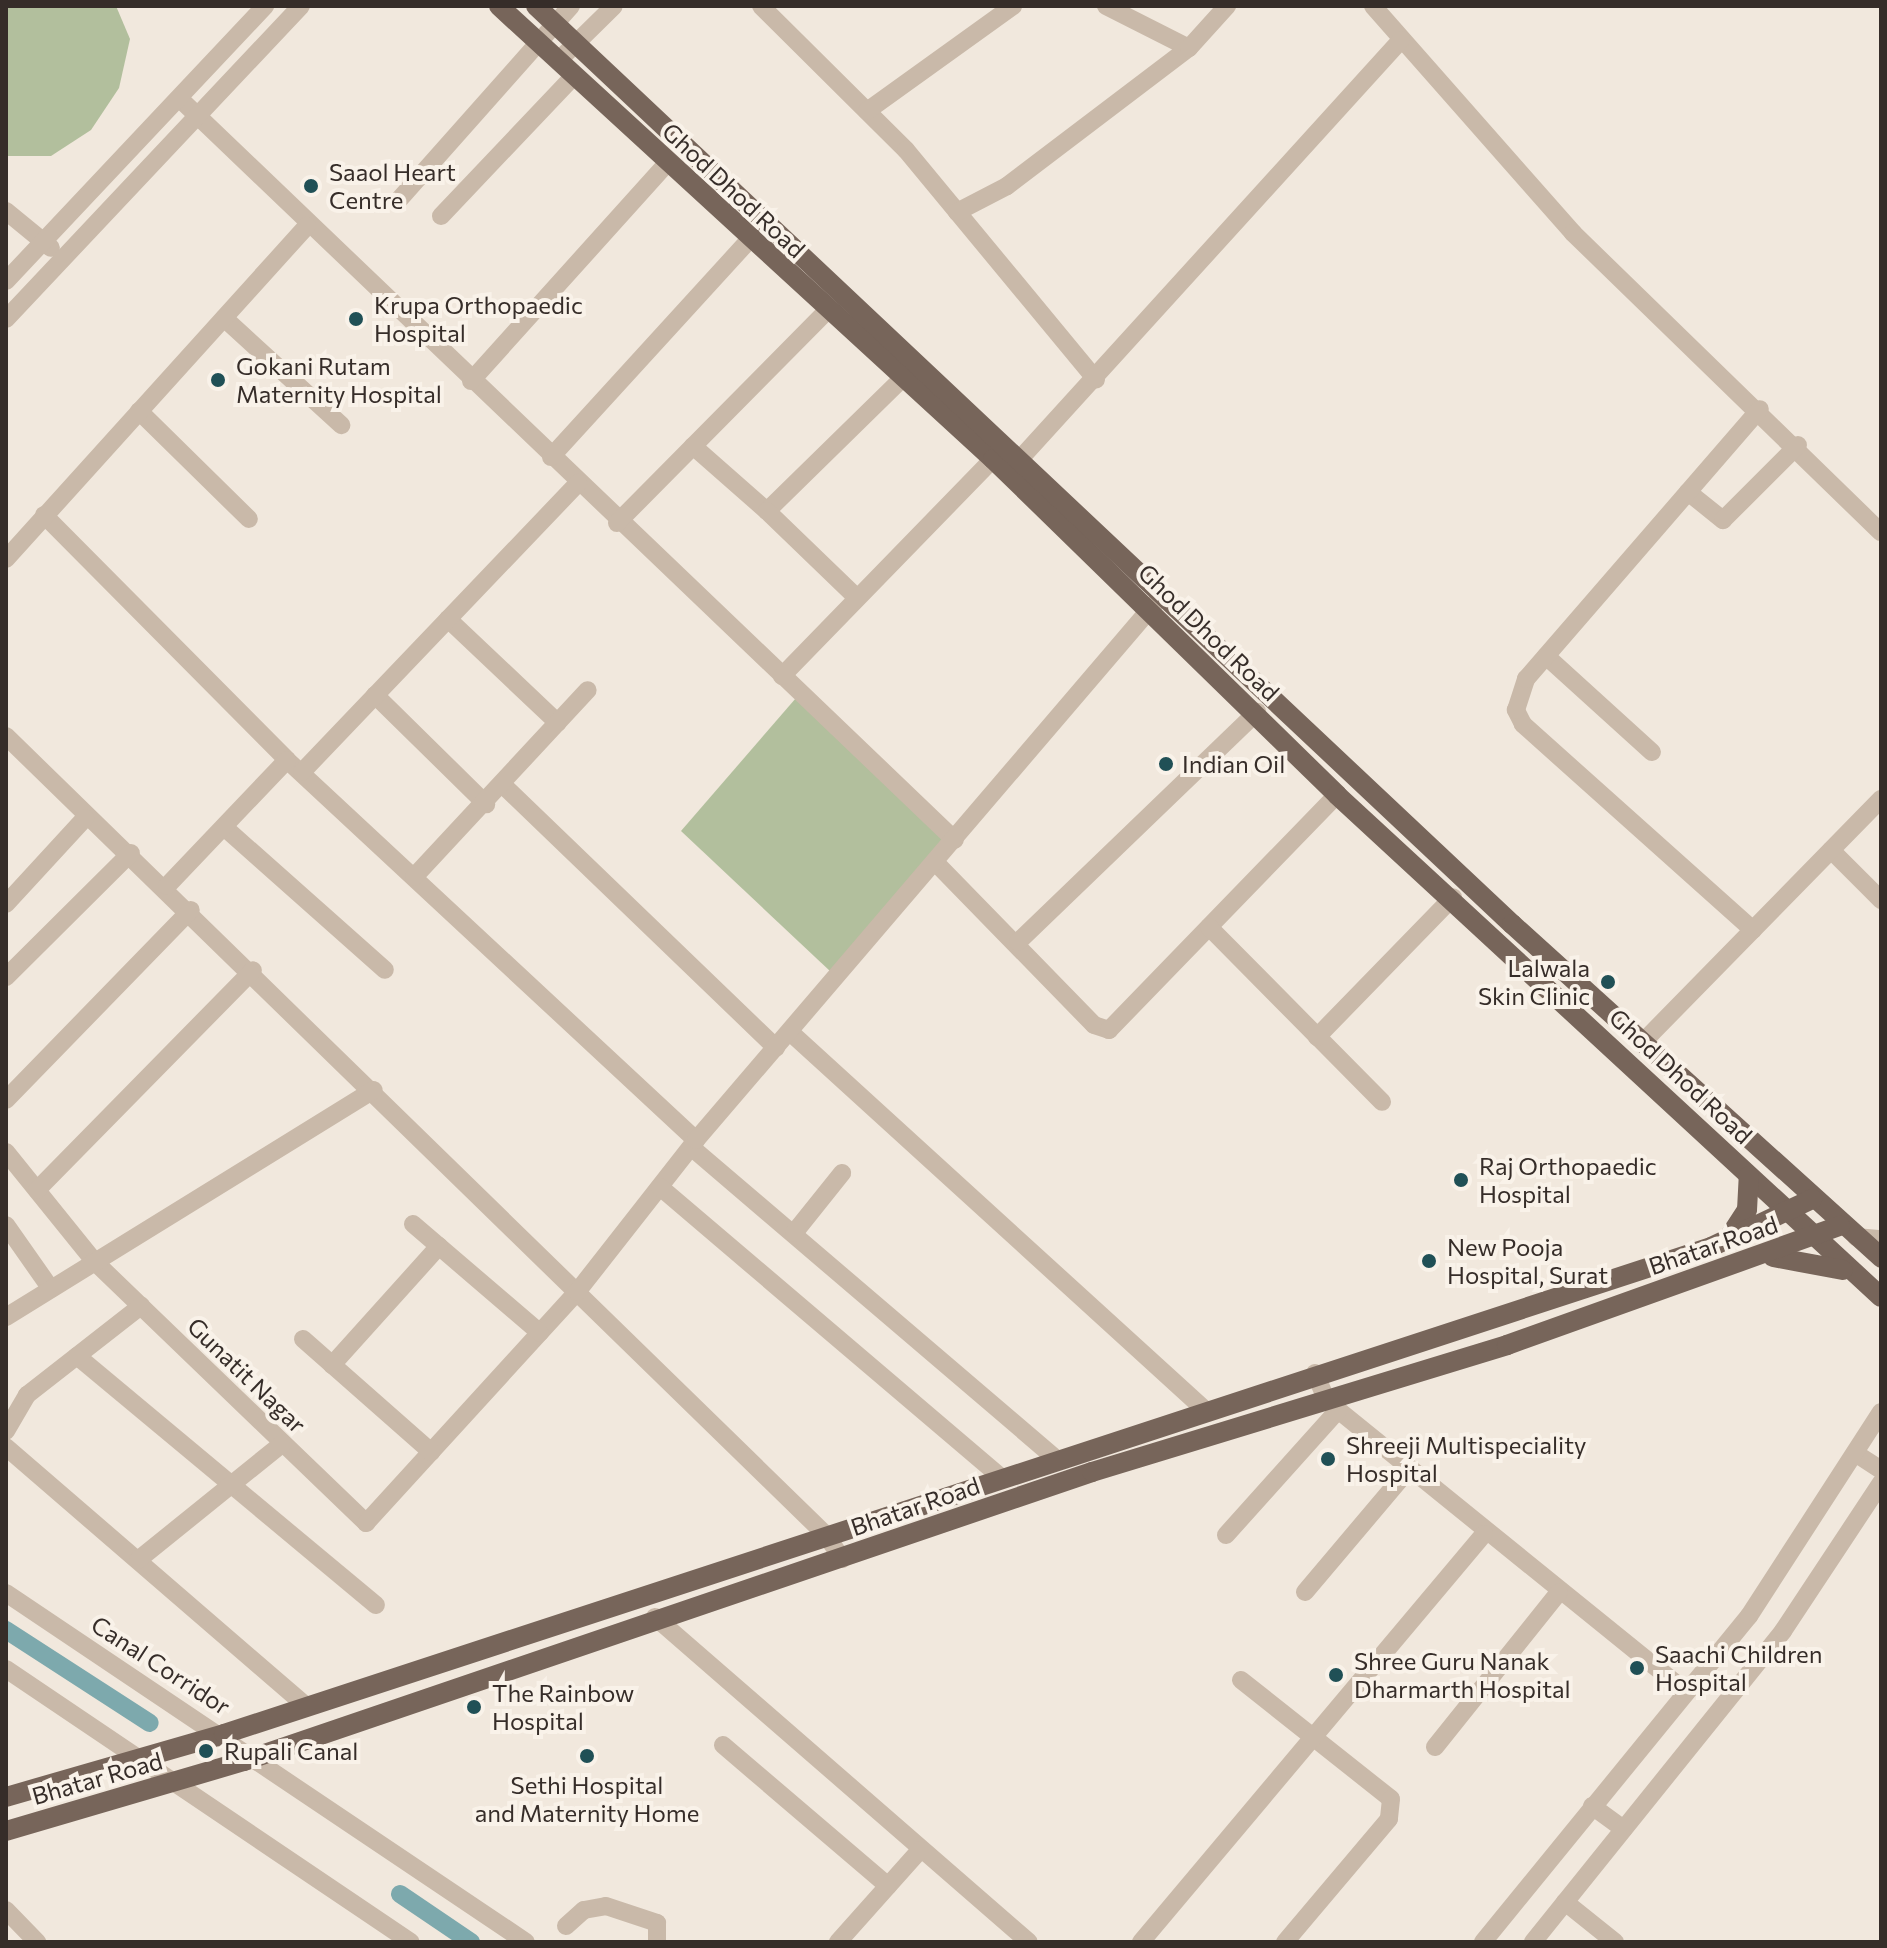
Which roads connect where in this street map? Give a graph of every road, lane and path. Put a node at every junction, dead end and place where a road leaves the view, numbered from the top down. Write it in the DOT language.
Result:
graph roads {
  1 [pos="265,6"];
  2 [pos="301,6"];
  3 [pos="499,6"];
  4 [pos="536,6"];
  5 [pos="571,6"];
  6 [pos="614,6"];
  7 [pos="761,6"];
  8 [pos="1013,6"];
  9 [pos="1106,6"];
  10 [pos="1227,6"];
  11 [pos="1373,6"];
  12 [pos="554,24"];
  13 [pos="1401,40"];
  14 [pos="537,42"];
  15 [pos="575,44"];
  16 [pos="1189,48"];
  17 [pos="558,61"];
  18 [pos="574,76"];
  19 [pos="180,99"];
  20 [pos="867,111"];
  21 [pos="195,114"];
  22 [pos="667,163"];
  23 [pos="397,202"];
  24 [pos="6,211"];
  25 [pos="957,212"];
  26 [pos="441,216"];
  27 [pos="307,226"];
  28 [pos="749,240"];
  29 [pos="43,241"];
  30 [pos="62,258"];
  31 [pos="6,281"];
  32 [pos="826,312"];
  33 [pos="224,318"];
  34 [pos="6,319"];
  35 [pos="901,380"];
  36 [pos="1096,380"];
  37 [pos="471,381"];
  38 [pos="1760,409"];
  39 [pos="139,411"];
  40 [pos="341,425"];
  41 [pos="1798,445"];
  42 [pos="693,446"];
  43 [pos="551,457"];
  44 [pos="1021,458"];
  45 [pos="993,459"];
  46 [pos="578,483"];
  47 [pos="1688,492"];
  48 [pos="767,511"];
  49 [pos="44,515"];
  50 [pos="249,519"];
  51 [pos="617,523"];
  52 [pos="1881,532"];
  53 [pos="6,559"];
  54 [pos="1165,593"];
  55 [pos="857,598"];
  56 [pos="1148,610"];
  57 [pos="448,619"];
  58 [pos="1546,656"];
  59 [pos="782,676"];
  60 [pos="588,690"];
  61 [pos="375,695"];
  62 [pos="1257,712"];
  63 [pos="558,723"];
  64 [pos="6,736"];
  65 [pos="1652,752"];
  66 [pos="294,766"];
  67 [pos="503,785"];
  68 [pos="1337,795"];
  69 [pos="1881,799"];
  70 [pos="486,804"];
  71 [pos="85,818"];
  72 [pos="224,827"];
  73 [pos="955,840"];
  74 [pos="1831,850"];
  75 [pos="131,853"];
  76 [pos="936,863"];
  77 [pos="414,877"];
  78 [pos="167,886"];
  79 [pos="9,896"];
  80 [pos="1453,897"];
  81 [pos="1881,900"];
  82 [pos="191,910"];
  83 [pos="1209,927"];
  84 [pos="1753,930"];
  85 [pos="1018,942"];
  86 [pos="253,970"];
  87 [pos="385,970"];
  88 [pos="6,977"];
  89 [pos="790,1032"];
  90 [pos="1317,1037"];
  91 [pos="1642,1043"];
  92 [pos="776,1048"];
  93 [pos="374,1090"];
  94 [pos="6,1100"];
  95 [pos="1382,1102"];
  96 [pos="694,1144"];
  97 [pos="6,1152"];
  98 [pos="842,1173"];
  99 [pos="1749,1176"];
  100 [pos="660,1187"];
  101 [pos="37,1190"];
  102 [pos="1812,1199"];
  103 [pos="1788,1213"];
  104 [pos="413,1224"];
  105 [pos="1848,1232"];
  106 [pos="794,1233"];
  107 [pos="8,1234"];
  108 [pos="1814,1237"];
  109 [pos="1881,1239"];
  110 [pos="1726,1242"];
  111 [pos="439,1246"];
  112 [pos="1748,1257"];
  113 [pos="1881,1258"];
  114 [pos="94,1261"];
  115 [pos="1861,1279"];
  116 [pos="51,1289"];
  117 [pos="577,1292"];
  118 [pos="1881,1297"];
  119 [pos="141,1306"];
  120 [pos="6,1317"];
  121 [pos="540,1333"];
  122 [pos="303,1339"];
  123 [pos="77,1356"];
  124 [pos="332,1365"];
  125 [pos="1315,1373"];
  126 [pos="1332,1406"];
  127 [pos="1205,1410"];
  128 [pos="1881,1412"];
  129 [pos="6,1431"];
  130 [pos="283,1443"];
  131 [pos="6,1447"];
  132 [pos="431,1452"];
  133 [pos="1855,1453"];
  134 [pos="1057,1460"];
  135 [pos="1408,1470"];
  136 [pos="1881,1470"];
  137 [pos="1002,1478"];
  138 [pos="234,1483"];
  139 [pos="1881,1483"];
  140 [pos="1484,1534"];
  141 [pos="826,1535"];
  142 [pos="1226,1535"];
  143 [pos="842,1559"];
  144 [pos="138,1560"];
  145 [pos="1305,1592"];
  146 [pos="1559,1592"];
  147 [pos="6,1593"];
  148 [pos="376,1605"];
  149 [pos="655,1617"];
  150 [pos="6,1669"];
  151 [pos="1241,1680"];
  152 [pos="1684,1690"];
  153 [pos="303,1703"];
  154 [pos="224,1734"];
  155 [pos="1314,1740"];
  156 [pos="723,1745"];
  157 [pos="1435,1747"];
  158 [pos="257,1757"];
  159 [pos="141,1759"];
  160 [pos="175,1782"];
  161 [pos="6,1797"];
  162 [pos="1592,1806"];
  163 [pos="1624,1829"];
  164 [pos="6,1831"];
  165 [pos="920,1850"];
  166 [pos="888,1886"];
  167 [pos="1565,1902"];
  168 [pos="6,1910"];
  169 [pos="566,1926"];
  170 [pos="397,1939"];
  171 [pos="37,1942"];
  172 [pos="526,1942"];
  173 [pos="657,1942"];
  174 [pos="838,1942"];
  175 [pos="1029,1942"];
  176 [pos="1141,1942"];
  177 [pos="1285,1942"];
  178 [pos="1483,1942"];
  179 [pos="1533,1942"];
  180 [pos="1615,1942"];
  1 -- 19 [label="street"];
  2 -- 21 [label="street"];
  3 -- 14 [label="main road, Ghod Dhod Road"];
  4 -- 12 [label="main road"];
  5 -- 12 [label="street"];
  6 -- 15 [label="street"];
  7 -- 20 [label="street"];
  8 -- 20 [label="street"];
  9 -- 16 [label="street"];
  10 -- 16 [label="street"];
  11 -- 13 [label="street"];
  12 -- 14 [label="street"];
  12 -- 15 [label="main road"];
  13 -- 36 [label="street"];
  13 -- 38 [label="street"];
  14 -- 17 [label="main road, Ghod Dhod Road"];
  14 -- 23 [label="street"];
  15 -- 17 [label="street"];
  15 -- 44 [label="main road"];
  16 -- 25 [label="street"];
  17 -- 18 [label="main road, Ghod Dhod Road"];
  18 -- 22 [label="main road, Ghod Dhod Road"];
  18 -- 26 [label="street"];
  19 -- 21 [label="street"];
  19 -- 29 [label="street"];
  20 -- 25 [label="street"];
  21 -- 27 [label="street"];
  21 -- 30 [label="street"];
  22 -- 28 [label="main road, Ghod Dhod Road"];
  22 -- 37 [label="street"];
  24 -- 29 [label="street"];
  25 -- 36 [label="street"];
  27 -- 33 [label="street"];
  27 -- 37 [label="street"];
  28 -- 32 [label="main road, Ghod Dhod Road"];
  28 -- 43 [label="street"];
  29 -- 30 [label="street"];
  29 -- 31 [label="street"];
  30 -- 34 [label="street"];
  32 -- 35 [label="main road, Ghod Dhod Road"];
  32 -- 42 [label="street"];
  33 -- 39 [label="street"];
  33 -- 40 [label="street"];
  35 -- 45 [label="main road, Ghod Dhod Road"];
  35 -- 48 [label="street"];
  36 -- 44 [label="street"];
  37 -- 43 [label="street"];
  38 -- 41 [label="street"];
  38 -- 47 [label="street"];
  39 -- 49 [label="street"];
  39 -- 50 [label="street"];
  41 -- 47 [label="street"];
  41 -- 52 [label="street"];
  42 -- 48 [label="street"];
  42 -- 51 [label="street"];
  43 -- 46 [label="street"];
  44 -- 54 [label="main road"];
  45 -- 55 [label="street"];
  45 -- 56 [label="main road, Ghod Dhod Road"];
  46 -- 51 [label="street"];
  46 -- 57 [label="street"];
  47 -- 58 [label="street"];
  48 -- 55 [label="street"];
  49 -- 53 [label="street"];
  49 -- 66 [label="street"];
  51 -- 59 [label="street"];
  54 -- 56 [label="street"];
  54 -- 91 [label="main road"];
  55 -- 59 [label="street"];
  56 -- 62 [label="main road, Ghod Dhod Road"];
  56 -- 73 [label="street"];
  57 -- 61 [label="street"];
  57 -- 63 [label="street"];
  58 -- 65 [label="street"];
  58 -- 84 [label="street"];
  59 -- 73 [label="street"];
  60 -- 63 [label="street"];
  61 -- 66 [label="street"];
  61 -- 70 [label="street"];
  62 -- 68 [label="main road, Ghod Dhod Road"];
  62 -- 85 [label="street"];
  63 -- 67 [label="street"];
  64 -- 71 [label="street"];
  66 -- 72 [label="street"];
  66 -- 77 [label="street"];
  67 -- 70 [label="street"];
  67 -- 92 [label="street"];
  68 -- 80 [label="main road, Ghod Dhod Road"];
  68 -- 83 [label="street"];
  69 -- 74 [label="street"];
  70 -- 77 [label="street"];
  71 -- 75 [label="street"];
  71 -- 79 [label="street"];
  72 -- 78 [label="street"];
  72 -- 87 [label="street"];
  73 -- 76 [label="street"];
  74 -- 81 [label="street"];
  74 -- 84 [label="street"];
  75 -- 78 [label="street"];
  75 -- 88 [label="street"];
  76 -- 85 [label="street"];
  76 -- 89 [label="street"];
  77 -- 96 [label="street"];
  78 -- 82 [label="street"];
  80 -- 90 [label="street"];
  80 -- 99 [label="main road, Ghod Dhod Road"];
  82 -- 86 [label="street"];
  82 -- 94 [label="street"];
  83 -- 85 [label="street"];
  83 -- 90 [label="street"];
  84 -- 91 [label="street"];
  86 -- 93 [label="street"];
  86 -- 101 [label="street"];
  89 -- 92 [label="street"];
  89 -- 127 [label="street"];
  90 -- 95 [label="street"];
  91 -- 102 [label="main road"];
  92 -- 96 [label="street"];
  93 -- 114 [label="street"];
  93 -- 117 [label="street"];
  96 -- 100 [label="street"];
  96 -- 106 [label="street"];
  97 -- 101 [label="street, Gunatit Nagar"];
  98 -- 106 [label="street"];
  99 -- 103 [label="main road, Ghod Dhod Road"];
  99 -- 110 [label="main road"];
  100 -- 117 [label="street"];
  100 -- 137 [label="street"];
  101 -- 114 [label="street, Gunatit Nagar"];
  102 -- 103 [label="main road, Bhatar Road"];
  102 -- 105 [label="main road"];
  103 -- 108 [label="main road, Ghod Dhod Road"];
  103 -- 110 [label="main road, Bhatar Road"];
  104 -- 111 [label="street"];
  105 -- 108 [label="main road, Bhatar Road"];
  105 -- 109 [label="street, Bhatar Road"];
  105 -- 113 [label="main road"];
  106 -- 134 [label="street"];
  107 -- 116 [label="street"];
  108 -- 112 [label="main road, Bhatar Road"];
  108 -- 115 [label="main road, Ghod Dhod Road"];
  110 -- 125 [label="main road, Bhatar Road"];
  111 -- 121 [label="street"];
  111 -- 124 [label="street"];
  112 -- 115 [label="main road"];
  112 -- 126 [label="main road, Bhatar Road"];
  114 -- 116 [label="street"];
  114 -- 119 [label="street, Gunatit Nagar"];
  115 -- 118 [label="main road, Ghod Dhod Road"];
  116 -- 120 [label="street"];
  117 -- 121 [label="street"];
  117 -- 141 [label="street"];
  119 -- 123 [label="street"];
  119 -- 130 [label="street, Gunatit Nagar"];
  121 -- 132 [label="street"];
  122 -- 124 [label="street"];
  123 -- 129 [label="street"];
  123 -- 138 [label="street"];
  124 -- 132 [label="street"];
  125 -- 126 [label="street"];
  125 -- 127 [label="main road, Bhatar Road"];
  126 -- 135 [label="street"];
  126 -- 142 [label="street"];
  126 -- 143 [label="main road, Bhatar Road"];
  127 -- 134 [label="main road, Bhatar Road"];
  128 -- 133 [label="street"];
  130 -- 132 [label="street, Gunatit Nagar"];
  130 -- 138 [label="street"];
  131 -- 144 [label="street"];
  133 -- 136 [label="street"];
  133 -- 152 [label="street"];
  134 -- 137 [label="main road, Bhatar Road"];
  135 -- 140 [label="street"];
  135 -- 145 [label="street"];
  137 -- 141 [label="main road, Bhatar Road"];
  138 -- 144 [label="street"];
  138 -- 148 [label="street"];
  139 -- 163 [label="street"];
  140 -- 146 [label="street"];
  140 -- 155 [label="street"];
  141 -- 143 [label="street"];
  141 -- 153 [label="main road, Bhatar Road"];
  143 -- 149 [label="main road, Bhatar Road"];
  144 -- 153 [label="street"];
  146 -- 152 [label="street"];
  146 -- 157 [label="street"];
  147 -- 154 [label="street, Canal Corridor"];
  149 -- 158 [label="main road, Bhatar Road"];
  149 -- 165 [label="street"];
  150 -- 159 [label="street"];
  151 -- 155 [label="street"];
  152 -- 162 [label="street"];
  153 -- 154 [label="main road, Bhatar Road"];
  154 -- 158 [label="street, Canal Corridor"];
  154 -- 159 [label="main road, Bhatar Road"];
  155 -- 176 [label="street"];
  155 -- 177 [label="street"];
  156 -- 166 [label="street"];
  158 -- 160 [label="main road, Bhatar Road"];
  158 -- 172 [label="street, Canal Corridor"];
  159 -- 160 [label="street"];
  159 -- 161 [label="main road, Bhatar Road"];
  160 -- 164 [label="main road, Bhatar Road"];
  160 -- 170 [label="street"];
  162 -- 163 [label="street"];
  162 -- 178 [label="street"];
  163 -- 167 [label="street"];
  165 -- 166 [label="street"];
  165 -- 175 [label="street"];
  166 -- 174 [label="street"];
  167 -- 179 [label="street"];
  167 -- 180 [label="street"];
  168 -- 171 [label="street"];
  169 -- 173 [label="street"];
}
